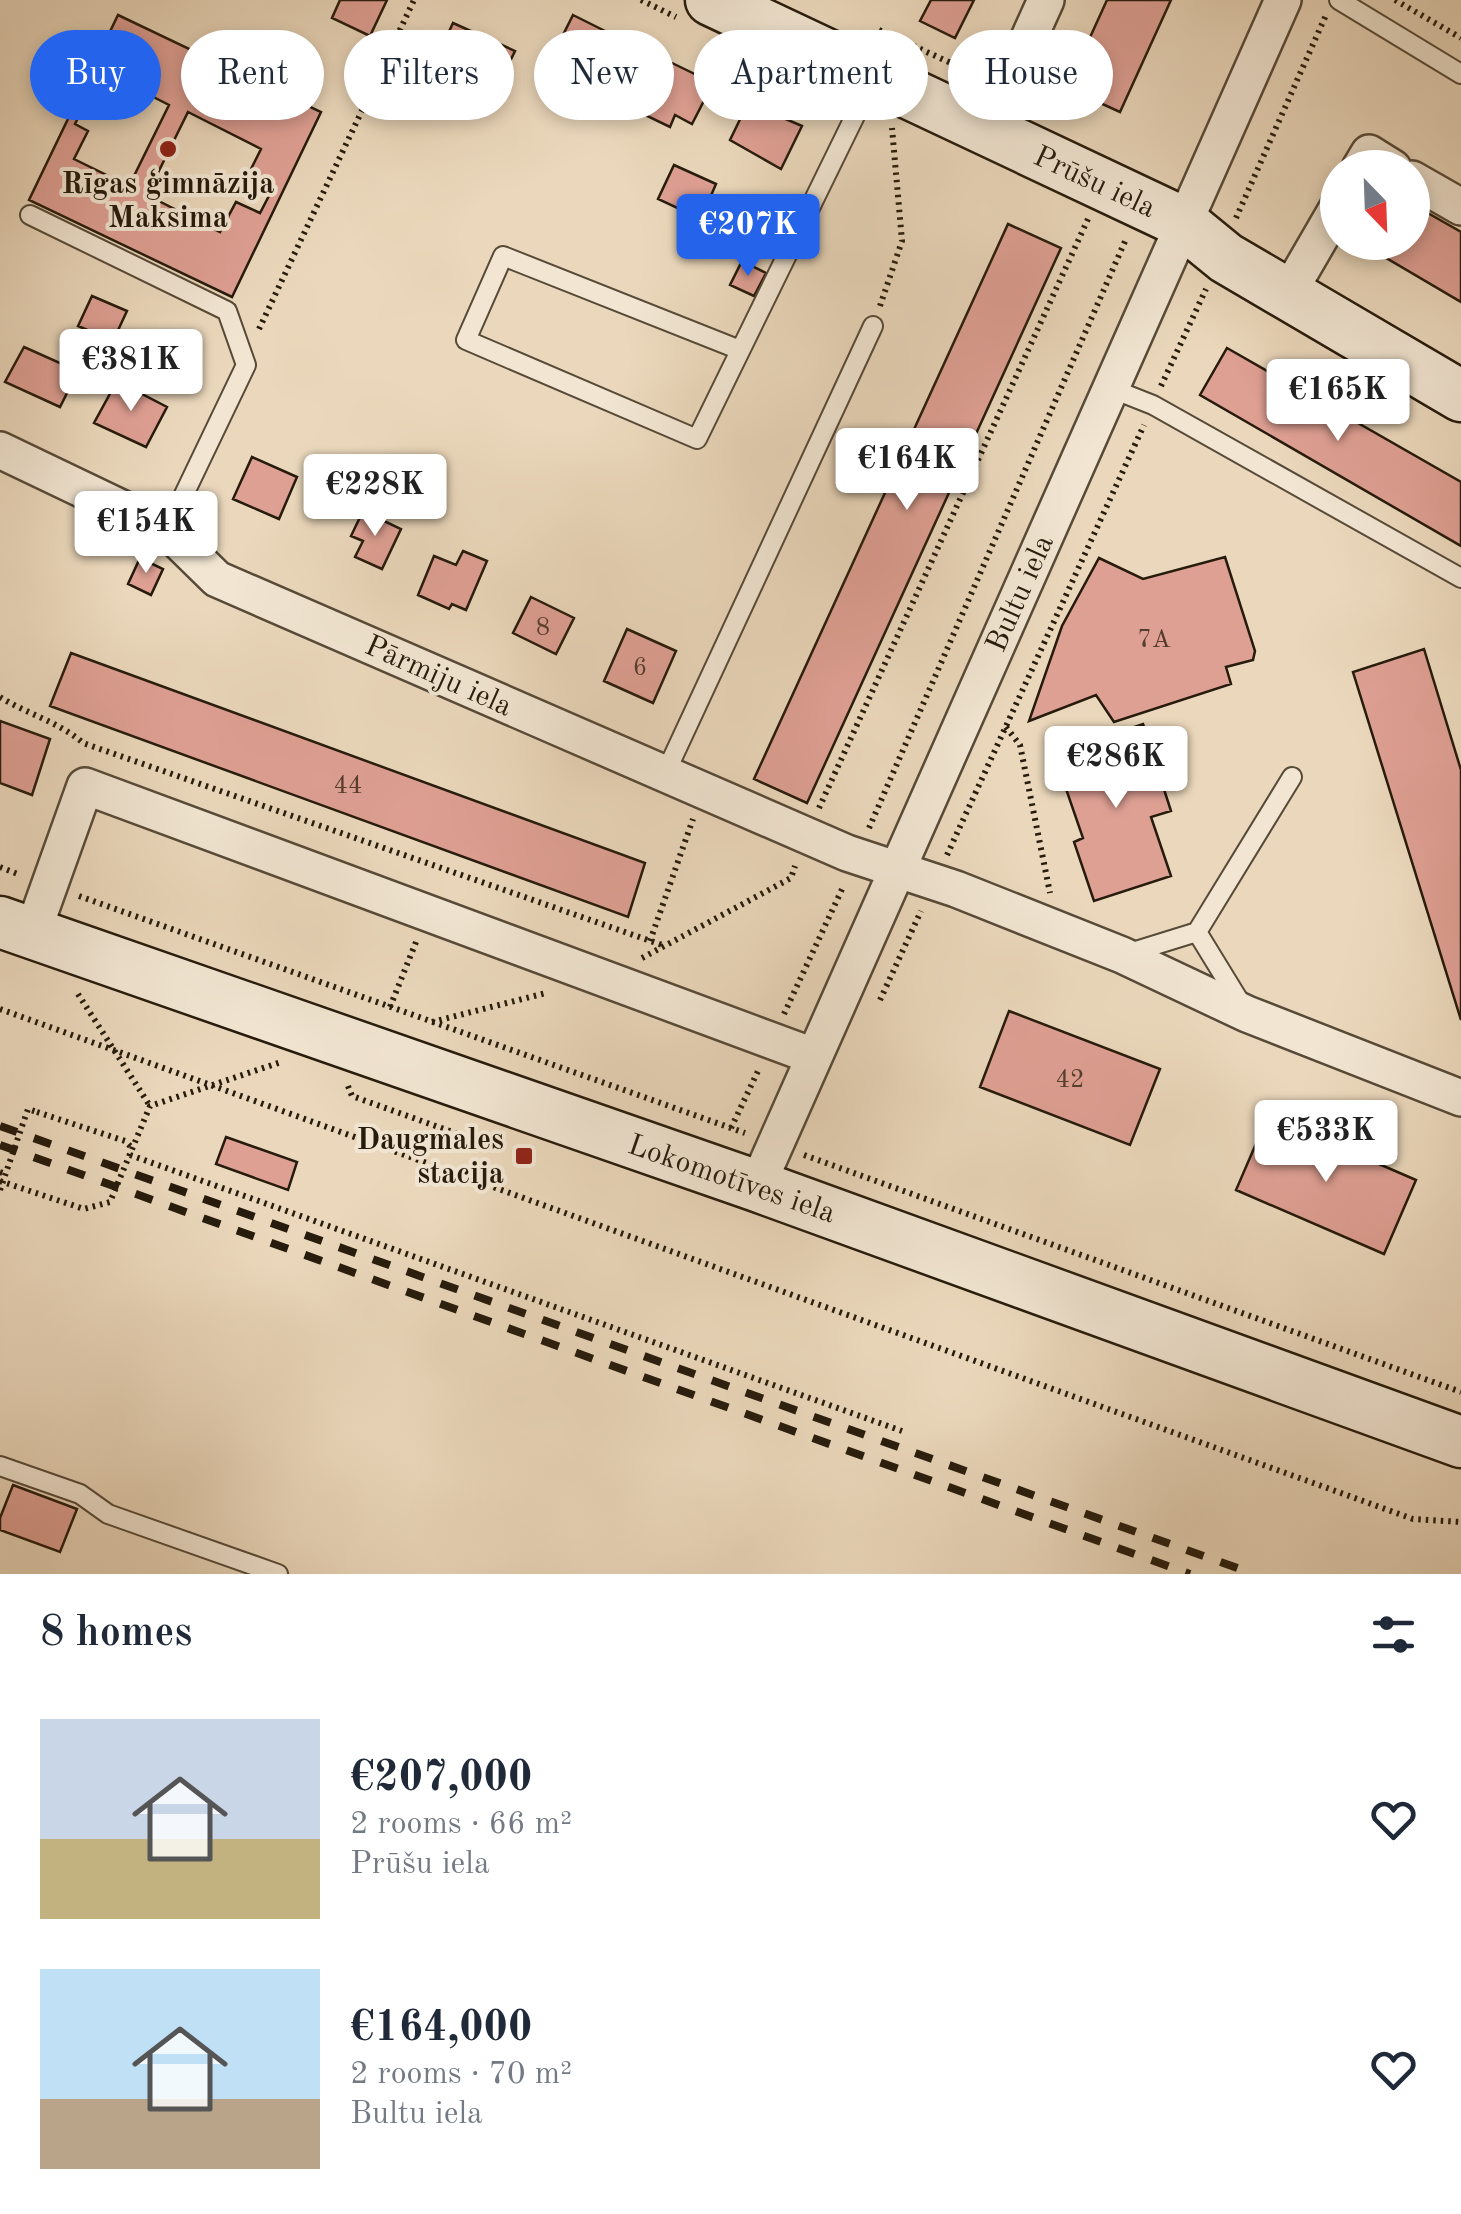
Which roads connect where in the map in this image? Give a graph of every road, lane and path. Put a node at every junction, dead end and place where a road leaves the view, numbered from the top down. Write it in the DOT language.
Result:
graph roads {
  1 [pos="414,0"];
  2 [pos="711,0"];
  3 [pos="1046,0"];
  4 [pos="1283,0"];
  5 [pos="1336,0"];
  6 [pos="1395,0"];
  7 [pos="763,30"];
  8 [pos="1461,38"];
  9 [pos="1461,74"];
  10 [pos="928,112"];
  11 [pos="871,120"];
  12 [pos="886,120"];
  13 [pos="988,130"];
  14 [pos="1430,189"];
  15 [pos="1461,207"];
  16 [pos="30,215"];
  17 [pos="1088,218"];
  18 [pos="1182,222"];
  19 [pos="1127,238"];
  20 [pos="1320,238"];
  21 [pos="1215,275"];
  22 [pos="1287,295"];
  23 [pos="873,326"];
  24 [pos="740,350"];
  25 [pos="246,365"];
  26 [pos="1110,388"];
  27 [pos="1461,396"];
  28 [pos="1153,405"];
  29 [pos="0,450"];
  30 [pos="167,530"];
  31 [pos="1461,578"];
  32 [pos="0,696"];
  33 [pos="1006,726"];
  34 [pos="665,774"];
  35 [pos="1292,777"];
  36 [pos="703,790"];
  37 [pos="806,835"];
  38 [pos="857,856"];
  39 [pos="0,867"];
  40 [pos="896,871"];
  41 [pos="935,882"];
  42 [pos="49,885"];
  43 [pos="1052,905"];
  44 [pos="428,913"];
  45 [pos="1197,932"];
  46 [pos="35,935"];
  47 [pos="650,941"];
  48 [pos="666,946"];
  49 [pos="1122,956"];
  50 [pos="604,978"];
  51 [pos="879,1002"];
  52 [pos="390,1006"];
  53 [pos="0,1009"];
  54 [pos="1247,1014"];
  55 [pos="432,1022"];
  56 [pos="772,1040"];
  57 [pos="113,1048"];
  58 [pos="814,1056"];
  59 [pos="296,1059"];
  60 [pos="208,1087"];
  61 [pos="1461,1098"];
  62 [pos="150,1106"];
  63 [pos="731,1128"];
  64 [pos="815,1139"];
  65 [pos="131,1152"];
  66 [pos="807,1156"];
  67 [pos="766,1165"];
  68 [pos="2,1176"];
  69 [pos="0,1190"];
  70 [pos="1461,1392"];
  71 [pos="902,1431"];
  72 [pos="1461,1442"];
  73 [pos="0,1466"];
  74 [pos="1461,1522"];
  75 [pos="278,1574"];
  1 -- 25 [label="path"];
  2 -- 7 [label="street, Prūšu iela"];
  3 -- 13 [label="street"];
  4 -- 18 [label="street, Bultu iela"];
  5 -- 9 [label="lane"];
  5 -- 21 [label="path"];
  6 -- 8 [label="path"];
  10 -- 13 [label="street, Prūšu iela"];
  11 -- 24 [label="lane"];
  12 -- 23 [label="path"];
  13 -- 18 [label="street, Prūšu iela"];
  14 -- 15 [label="street"];
  16 -- 25 [label="lane"];
  17 -- 37 [label="path"];
  18 -- 21 [label="street, Prūšu iela"];
  18 -- 26 [label="street, Bultu iela"];
  19 -- 38 [label="path"];
  20 -- 22 [label="street"];
  21 -- 22 [label="street, Prūšu iela"];
  21 -- 28 [label="path"];
  22 -- 27 [label="street, Prūšu iela"];
  23 -- 34 [label="lane"];
  24 -- 24 [label="lane"];
  25 -- 30 [label="lane"];
  26 -- 28 [label="lane"];
  26 -- 40 [label="street, Bultu iela"];
  28 -- 31 [label="lane"];
  28 -- 33 [label="path"];
  29 -- 30 [label="street, Pārmiju iela"];
  30 -- 34 [label="street, Pārmiju iela"];
  32 -- 47 [label="path"];
  33 -- 41 [label="path"];
  33 -- 43 [label="path"];
  34 -- 36 [label="street, Pārmiju iela"];
  35 -- 45 [label="lane"];
  36 -- 37 [label="street, Pārmiju iela"];
  36 -- 47 [label="path"];
  37 -- 38 [label="street, Pārmiju iela"];
  37 -- 48 [label="path"];
  38 -- 40 [label="street, Pārmiju iela"];
  38 -- 56 [label="path"];
  39 -- 42 [label="path"];
  40 -- 41 [label="street, Pārmiju iela"];
  40 -- 58 [label="street, Bultu iela"];
  41 -- 49 [label="street, Pārmiju iela"];
  41 -- 51 [label="path"];
  42 -- 44 [label="street"];
  42 -- 46 [label="street"];
  42 -- 52 [label="path"];
  44 -- 50 [label="street"];
  44 -- 52 [label="path"];
  45 -- 49 [label="lane"];
  45 -- 54 [label="lane"];
  46 -- 57 [label="path"];
  46 -- 67 [label="street, Lokomotīves iela"];
  47 -- 48 [label="path"];
  48 -- 50 [label="path"];
  49 -- 54 [label="street, Pārmiju iela"];
  50 -- 55 [label="path"];
  50 -- 56 [label="street"];
  52 -- 55 [label="path"];
  53 -- 57 [label="path"];
  54 -- 61 [label="street, Pārmiju iela"];
  55 -- 63 [label="path"];
  56 -- 58 [label="street"];
  56 -- 63 [label="path"];
  57 -- 60 [label="path"];
  57 -- 62 [label="path"];
  58 -- 67 [label="street, Bultu iela"];
  59 -- 60 [label="path"];
  60 -- 62 [label="path"];
  60 -- 74 [label="path"];
  62 -- 65 [label="path"];
  63 -- 67 [label="path"];
  64 -- 66 [label="path"];
  65 -- 68 [label="path"];
  65 -- 68 [label="path, bridge"];
  65 -- 71 [label="path"];
  66 -- 67 [label="path"];
  66 -- 70 [label="path"];
  67 -- 72 [label="street, Lokomotīves iela"];
  68 -- 69 [label="path, bridge"];
  73 -- 75 [label="lane"];
}
